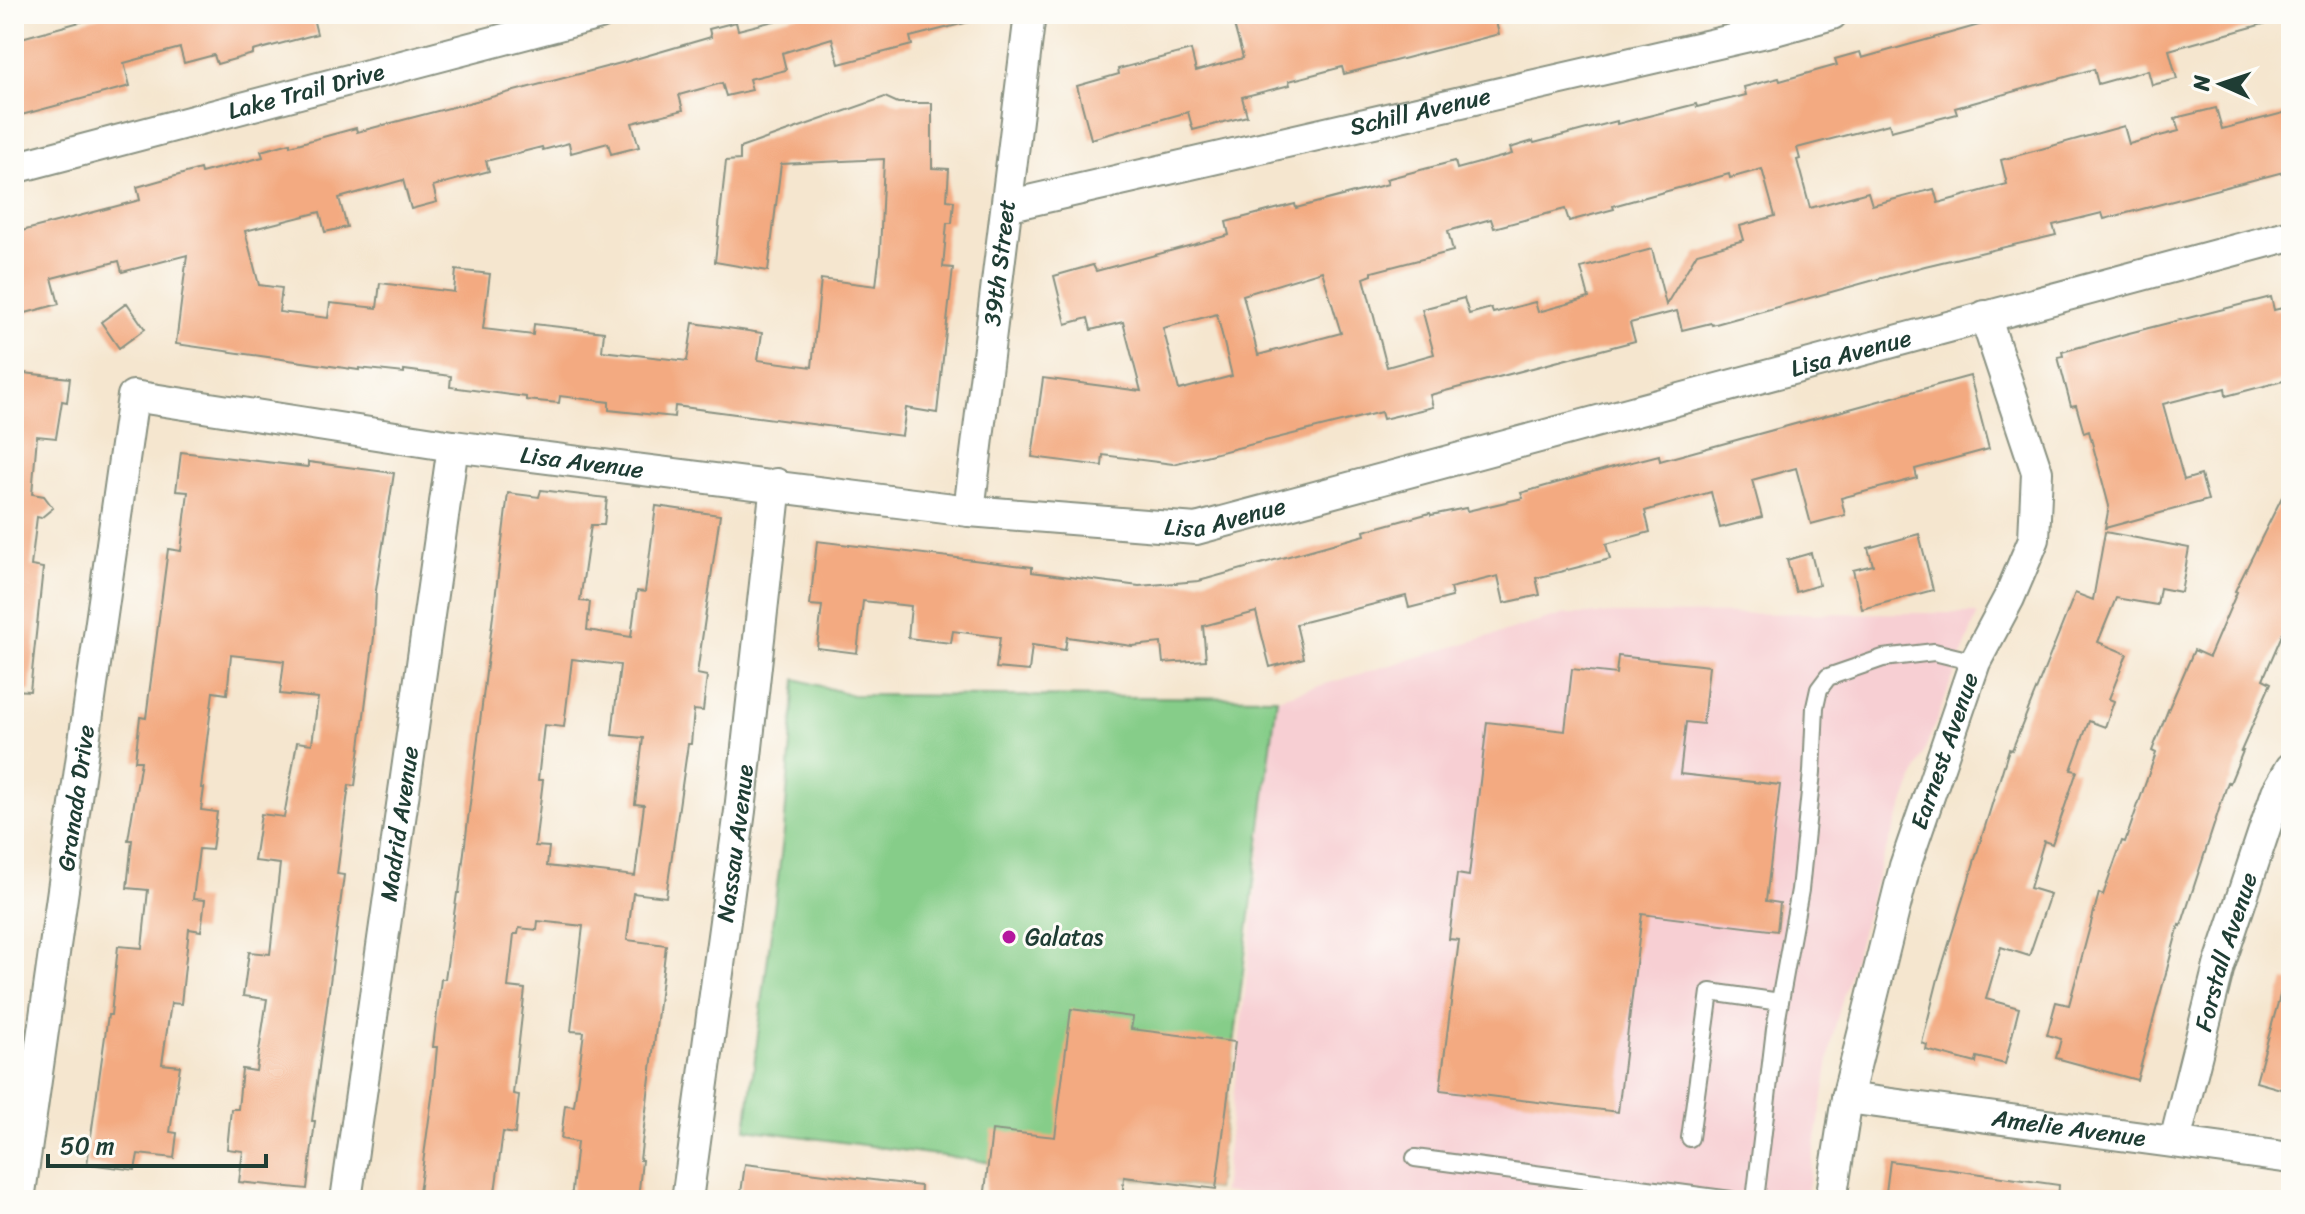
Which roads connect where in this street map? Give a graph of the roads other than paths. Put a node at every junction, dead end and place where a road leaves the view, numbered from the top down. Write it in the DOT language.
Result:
graph roads {
  1 [pos="600,14"];
  2 [pos="1030,14"];
  3 [pos="1832,14"];
  4 [pos="14,168"];
  5 [pos="1007,206"];
  6 [pos="2291,235"];
  7 [pos="1985,316"];
  8 [pos="133,396"];
  9 [pos="453,446"];
  10 [pos="776,484"];
  11 [pos="969,511"];
  12 [pos="1975,662"];
  13 [pos="2291,768"];
  14 [pos="1780,1002"];
  15 [pos="1847,1098"];
  16 [pos="1690,1138"];
  17 [pos="2175,1141"];
  18 [pos="1415,1158"];
  19 [pos="2291,1158"];
  20 [pos="19,1200"];
  21 [pos="346,1200"];
  22 [pos="687,1200"];
  23 [pos="1731,1200"];
  24 [pos="1755,1200"];
  25 [pos="1831,1200"];
  1 -- 4 [label="street, Lake Trail Drive"];
  2 -- 5 [label="street, 39th Street"];
  3 -- 5 [label="street, Schill Avenue"];
  5 -- 11 [label="street, 39th Street"];
  6 -- 7 [label="street, Lisa Avenue"];
  7 -- 11 [label="street, Lisa Avenue"];
  7 -- 12 [label="street, Earnest Avenue"];
  8 -- 9 [label="street, Lisa Avenue"];
  8 -- 20 [label="street, Granada Drive"];
  9 -- 10 [label="street, Lisa Avenue"];
  9 -- 21 [label="street, Madrid Avenue"];
  10 -- 11 [label="street, Lisa Avenue"];
  10 -- 22 [label="street, Nassau Avenue"];
  12 -- 14 [label="lane"];
  12 -- 15 [label="street, Earnest Avenue"];
  13 -- 17 [label="street, Forstall Avenue"];
  14 -- 16 [label="lane"];
  14 -- 24 [label="lane"];
  15 -- 17 [label="street, Amelie Avenue"];
  15 -- 25 [label="street, Earnest Avenue"];
  17 -- 19 [label="street, Amelie Avenue"];
  18 -- 23 [label="lane"];
}
